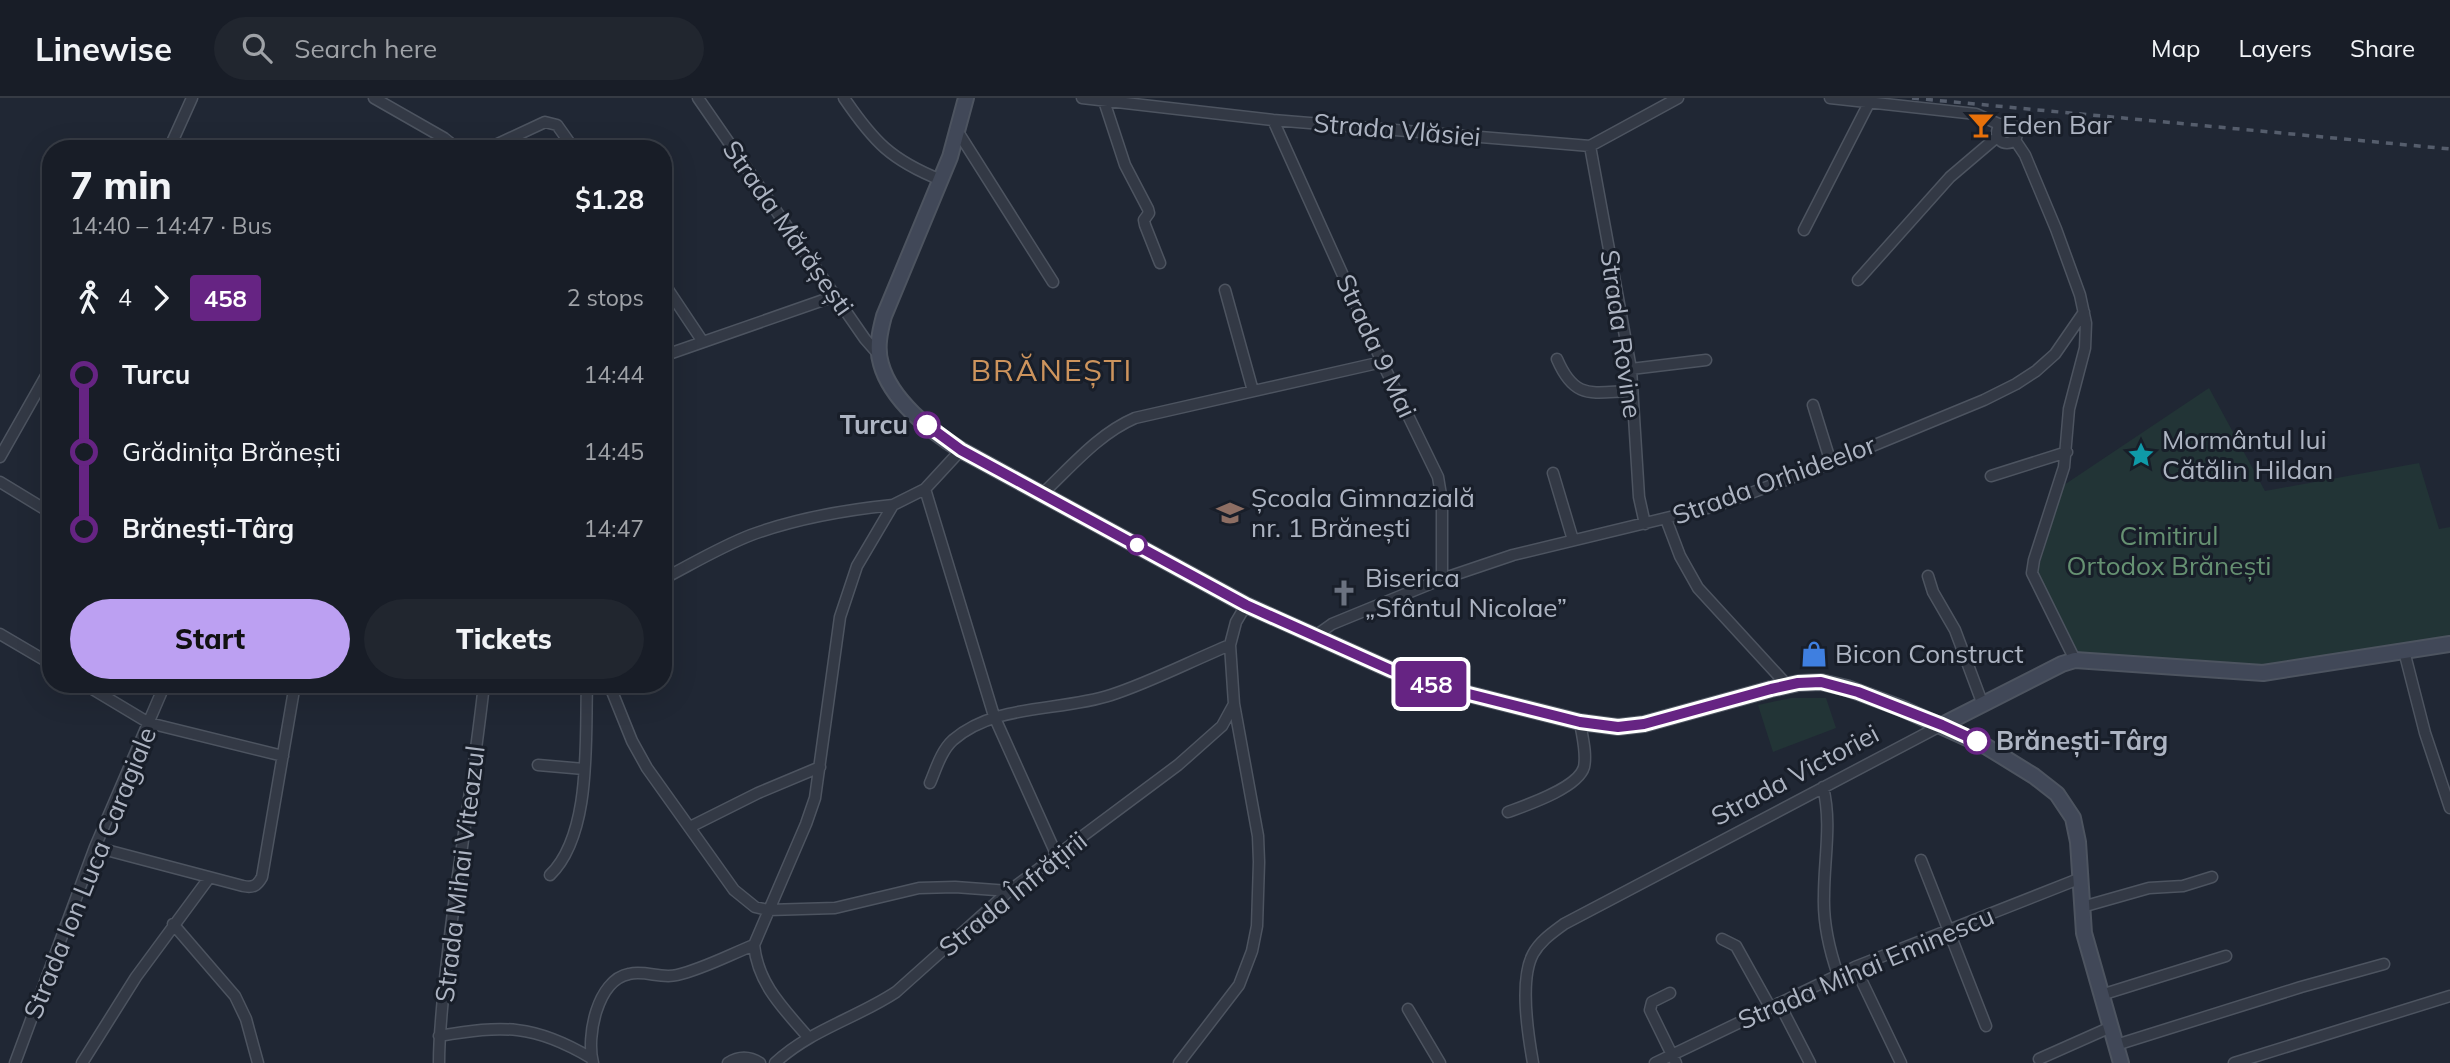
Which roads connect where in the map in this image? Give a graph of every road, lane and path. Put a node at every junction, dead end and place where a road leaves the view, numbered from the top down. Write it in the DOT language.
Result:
graph roads {
  1 [pos="192,98"];
  2 [pos="374,98"];
  3 [pos="698,98"];
  4 [pos="845,98"];
  5 [pos="966,98"];
  6 [pos="1082,98"];
  7 [pos="1678,98"];
  8 [pos="1830,98"];
  9 [pos="1104,101"];
  10 [pos="1869,103"];
  11 [pos="1273,120"];
  12 [pos="2001,125"];
  13 [pos="958,132"];
  14 [pos="1997,137"];
  15 [pos="173,140"];
  16 [pos="447,140"];
  17 [pos="506,140"];
  18 [pos="568,140"];
  19 [pos="2015,140"];
  20 [pos="1590,146"];
  21 [pos="941,180"];
  22 [pos="1804,230"];
  23 [pos="1160,263"];
  24 [pos="1858,280"];
  25 [pos="1053,282"];
  26 [pos="1225,290"];
  27 [pos="672,295"];
  28 [pos="835,296"];
  29 [pos="2084,312"];
  30 [pos="704,342"];
  31 [pos="672,353"];
  32 [pos="879,356"];
  33 [pos="1557,359"];
  34 [pos="1706,360"];
  35 [pos="1382,362"];
  36 [pos="1631,369"];
  37 [pos="42,383"];
  38 [pos="1254,391"];
  39 [pos="1632,391"];
  40 [pos="1813,405"];
  41 [pos="961,450"];
  42 [pos="2067,452"];
  43 [pos="0,457"];
  44 [pos="1831,463"];
  45 [pos="1553,472"];
  46 [pos="1991,476"];
  47 [pos="0,482"];
  48 [pos="925,489"];
  49 [pos="1042,494"];
  50 [pos="893,505"];
  51 [pos="42,508"];
  52 [pos="1666,519"];
  53 [pos="1645,524"];
  54 [pos="1573,541"];
  55 [pos="672,574"];
  56 [pos="1928,576"];
  57 [pos="1442,579"];
  58 [pos="1246,605"];
  59 [pos="0,634"];
  60 [pos="1315,636"];
  61 [pos="1230,645"];
  62 [pos="2450,645"];
  63 [pos="2404,652"];
  64 [pos="42,659"];
  65 [pos="2075,660"];
  66 [pos="1787,685"];
  67 [pos="99,693"];
  68 [pos="161,693"];
  69 [pos="294,693"];
  70 [pos="483,693"];
  71 [pos="587,693"];
  72 [pos="613,693"];
  73 [pos="1234,704"];
  74 [pos="1983,705"];
  75 [pos="994,716"];
  76 [pos="1580,722"];
  77 [pos="149,723"];
  78 [pos="1942,725"];
  79 [pos="283,756"];
  80 [pos="538,765"];
  81 [pos="820,767"];
  82 [pos="584,769"];
  83 [pos="930,783"];
  84 [pos="1823,787"];
  85 [pos="2450,808"];
  86 [pos="1508,812"];
  87 [pos="690,827"];
  88 [pos="95,847"];
  89 [pos="1057,856"];
  90 [pos="1921,860"];
  91 [pos="550,875"];
  92 [pos="2212,877"];
  93 [pos="209,878"];
  94 [pos="2081,878"];
  95 [pos="1009,891"];
  96 [pos="2082,907"];
  97 [pos="768,910"];
  98 [pos="173,924"];
  99 [pos="1950,930"];
  100 [pos="1722,939"];
  101 [pos="754,945"];
  102 [pos="2226,956"];
  103 [pos="2384,964"];
  104 [pos="1855,967"];
  105 [pos="1838,975"];
  106 [pos="1670,993"];
  107 [pos="2101,995"];
  108 [pos="2450,996"];
  109 [pos="1775,1005"];
  110 [pos="1408,1009"];
  111 [pos="1986,1026"];
  112 [pos="2111,1027"];
  113 [pos="439,1036"];
  114 [pos="808,1037"];
  115 [pos="2116,1045"];
  116 [pos="1674,1059"];
  117 [pos="2039,1059"];
  118 [pos="592,1060"];
  119 [pos="15,1063"];
  120 [pos="82,1063"];
  121 [pos="258,1063"];
  122 [pos="439,1063"];
  123 [pos="728,1063"];
  124 [pos="761,1063"];
  125 [pos="775,1063"];
  126 [pos="1179,1063"];
  127 [pos="1440,1063"];
  128 [pos="1533,1063"];
  129 [pos="1655,1063"];
  130 [pos="1811,1063"];
  131 [pos="1901,1063"];
  132 [pos="2122,1063"];
  133 [pos="2234,1063"];
  1 -- 15 [label="street"];
  2 -- 16 [label="street"];
  3 -- 28 [label="street, Strada Mărășești"];
  4 -- 21 [label="street"];
  5 -- 13 [label="main road"];
  6 -- 9 [label="street, Strada Vlăsiei"];
  7 -- 20 [label="street"];
  8 -- 10 [label="street"];
  9 -- 11 [label="street, Strada Vlăsiei"];
  9 -- 23 [label="street"];
  10 -- 12 [label="street"];
  10 -- 22 [label="street"];
  11 -- 20 [label="street, Strada Vlăsiei"];
  11 -- 35 [label="street, Strada 9 Mai"];
  12 -- 14 [label="street"];
  12 -- 19 [label="street"];
  13 -- 21 [label="main road"];
  13 -- 25 [label="street"];
  14 -- 19 [label="street"];
  14 -- 24 [label="street"];
  17 -- 18 [label="street"];
  19 -- 29 [label="street"];
  20 -- 36 [label="street, Strada Rovine"];
  21 -- 32 [label="main road"];
  26 -- 38 [label="street"];
  27 -- 30 [label="street"];
  28 -- 30 [label="street"];
  28 -- 32 [label="street, Strada Mărășești"];
  29 -- 42 [label="street"];
  29 -- 44 [label="street, Strada Orhideelor"];
  30 -- 31 [label="street"];
  32 -- 41 [label="main road"];
  33 -- 39 [label="street"];
  34 -- 36 [label="street"];
  35 -- 38 [label="street"];
  35 -- 57 [label="street, Strada 9 Mai"];
  36 -- 39 [label="street, Strada Rovine"];
  37 -- 43 [label="street"];
  38 -- 49 [label="street"];
  39 -- 53 [label="street, Strada Rovine"];
  40 -- 44 [label="street"];
  41 -- 48 [label="street"];
  41 -- 49 [label="main road"];
  42 -- 46 [label="street"];
  42 -- 65 [label="street"];
  44 -- 52 [label="street, Strada Orhideelor"];
  45 -- 54 [label="street"];
  47 -- 51 [label="street"];
  48 -- 50 [label="street"];
  48 -- 75 [label="street"];
  49 -- 58 [label="main road"];
  50 -- 55 [label="street"];
  50 -- 81 [label="street"];
  52 -- 53 [label="street, Strada Orhideelor"];
  52 -- 66 [label="street"];
  53 -- 54 [label="street, Strada Orhideelor"];
  54 -- 57 [label="street, Strada Orhideelor"];
  56 -- 74 [label="street"];
  57 -- 60 [label="street, Strada Orhideelor"];
  58 -- 60 [label="main road"];
  58 -- 61 [label="street"];
  59 -- 64 [label="street"];
  60 -- 76 [label="main road"];
  61 -- 73 [label="street"];
  61 -- 75 [label="street"];
  62 -- 63 [label="main road, Strada Victoriei"];
  63 -- 65 [label="main road, Strada Victoriei"];
  63 -- 85 [label="street"];
  65 -- 74 [label="main road, Strada Victoriei"];
  66 -- 76 [label="main road"];
  66 -- 78 [label="main road"];
  67 -- 77 [label="street"];
  68 -- 77 [label="street, Strada Ion Luca Caragiale"];
  69 -- 79 [label="street"];
  70 -- 113 [label="street, Strada Mihai Viteazul"];
  71 -- 82 [label="street"];
  72 -- 87 [label="street"];
  73 -- 89 [label="street, Strada Înfrățirii"];
  73 -- 126 [label="street"];
  74 -- 78 [label="main road, Strada Victoriei"];
  75 -- 83 [label="street"];
  75 -- 89 [label="street"];
  76 -- 86 [label="street"];
  77 -- 79 [label="street"];
  77 -- 88 [label="street, Strada Ion Luca Caragiale"];
  78 -- 84 [label="street, Strada Victoriei"];
  78 -- 94 [label="main road"];
  79 -- 93 [label="street"];
  80 -- 82 [label="street"];
  81 -- 87 [label="street"];
  81 -- 97 [label="street"];
  82 -- 91 [label="street"];
  84 -- 105 [label="street"];
  84 -- 128 [label="street, Strada Victoriei"];
  87 -- 97 [label="street"];
  88 -- 93 [label="street"];
  88 -- 119 [label="street, Strada Ion Luca Caragiale"];
  89 -- 95 [label="street, Strada Înfrățirii"];
  90 -- 99 [label="street"];
  92 -- 96 [label="street"];
  93 -- 98 [label="street"];
  94 -- 96 [label="main road"];
  94 -- 99 [label="street, Strada Mihai Eminescu"];
  95 -- 97 [label="street"];
  95 -- 114 [label="street, Strada Înfrățirii"];
  96 -- 107 [label="main road"];
  97 -- 101 [label="street"];
  98 -- 120 [label="street"];
  98 -- 121 [label="street"];
  99 -- 104 [label="street, Strada Mihai Eminescu"];
  99 -- 111 [label="street"];
  100 -- 109 [label="street"];
  101 -- 114 [label="street"];
  101 -- 118 [label="street"];
  102 -- 107 [label="street"];
  103 -- 115 [label="street"];
  104 -- 105 [label="street, Strada Mihai Eminescu"];
  104 -- 131 [label="street"];
  105 -- 109 [label="street, Strada Mihai Eminescu"];
  106 -- 116 [label="street"];
  107 -- 112 [label="main road"];
  108 -- 133 [label="street"];
  109 -- 116 [label="street, Strada Mihai Eminescu"];
  109 -- 130 [label="street"];
  110 -- 127 [label="street"];
  112 -- 115 [label="main road"];
  112 -- 117 [label="street"];
  113 -- 118 [label="street"];
  113 -- 122 [label="street, Strada Mihai Viteazul"];
  114 -- 125 [label="street, Strada Înfrățirii"];
  115 -- 132 [label="main road"];
  116 -- 129 [label="street, Strada Mihai Eminescu"];
  123 -- 124 [label="street"];
}
